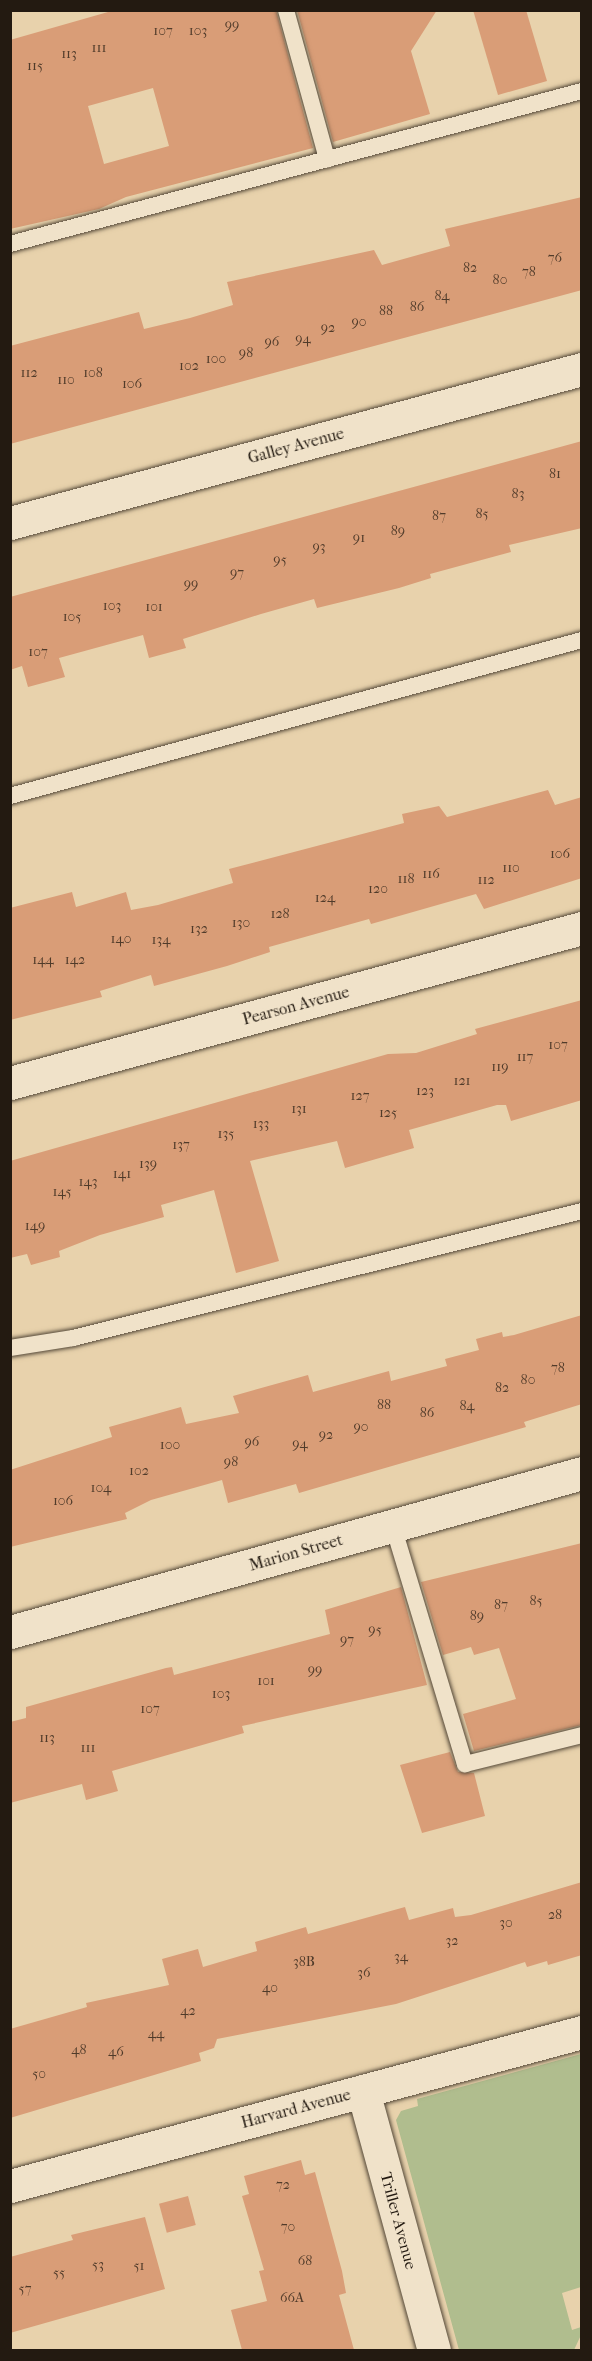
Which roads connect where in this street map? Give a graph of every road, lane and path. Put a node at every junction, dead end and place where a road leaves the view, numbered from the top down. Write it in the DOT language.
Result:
graph roads {
  1 [pos="286,10"];
  2 [pos="582,91"];
  3 [pos="327,159"];
  4 [pos="10,244"];
  5 [pos="582,369"];
  6 [pos="10,523"];
  7 [pos="582,640"];
  8 [pos="10,796"];
  9 [pos="582,928"];
  10 [pos="10,1083"];
  11 [pos="582,1212"];
  12 [pos="10,1348"];
  13 [pos="582,1473"];
  14 [pos="393,1526"];
  15 [pos="10,1632"];
  16 [pos="582,1736"];
  17 [pos="582,2032"];
  18 [pos="363,2091"];
  19 [pos="10,2186"];
  20 [pos="434,2350"];
  1 -- 3 [label="lane"];
  2 -- 3 [label="lane"];
  3 -- 4 [label="lane"];
  5 -- 6 [label="street, Galley Avenue"];
  7 -- 8 [label="lane"];
  9 -- 10 [label="street, Pearson Avenue"];
  11 -- 12 [label="lane"];
  13 -- 14 [label="street, Marion Street"];
  14 -- 15 [label="street, Marion Street"];
  14 -- 16 [label="lane"];
  17 -- 18 [label="street, Harvard Avenue"];
  18 -- 19 [label="street, Harvard Avenue"];
  18 -- 20 [label="street, Triller Avenue"];
}
